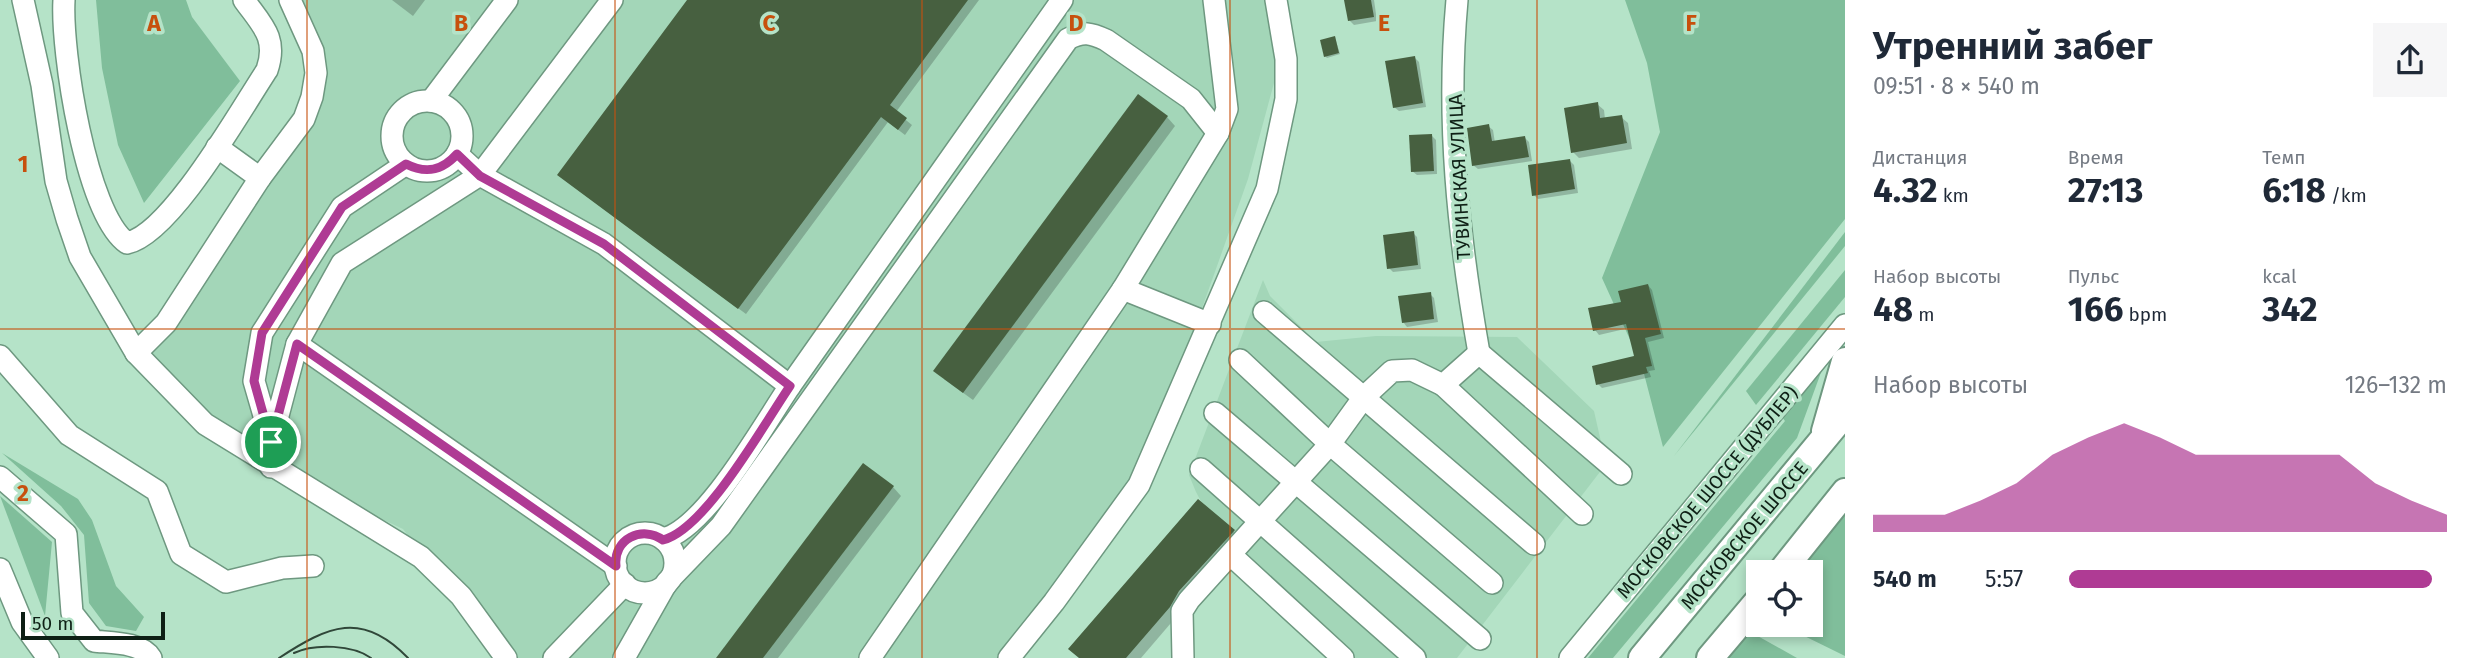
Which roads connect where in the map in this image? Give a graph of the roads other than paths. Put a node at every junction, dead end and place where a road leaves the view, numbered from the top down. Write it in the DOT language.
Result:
graph roads {
  1 [pos="23,0"];
  2 [pos="64,0"];
  3 [pos="244,0"];
  4 [pos="290,0"];
  5 [pos="506,0"];
  6 [pos="612,0"];
  7 [pos="1062,0"];
  8 [pos="1214,0"];
  9 [pos="1276,0"];
  10 [pos="1457,0"];
  11 [pos="431,101"];
  12 [pos="1218,133"];
  13 [pos="217,147"];
  14 [pos="457,154"];
  15 [pos="406,164"];
  16 [pos="480,176"];
  17 [pos="260,178"];
  18 [pos="1123,289"];
  19 [pos="1264,312"];
  20 [pos="1210,324"];
  21 [pos="1845,326"];
  22 [pos="297,344"];
  23 [pos="135,353"];
  24 [pos="1479,353"];
  25 [pos="0,356"];
  26 [pos="1240,360"];
  27 [pos="1845,361"];
  28 [pos="1443,385"];
  29 [pos="790,386"];
  30 [pos="1364,397"];
  31 [pos="1215,413"];
  32 [pos="1845,413"];
  33 [pos="1823,440"];
  34 [pos="271,442"];
  35 [pos="1330,444"];
  36 [pos="271,467"];
  37 [pos="1201,469"];
  38 [pos="1621,474"];
  39 [pos="0,477"];
  40 [pos="1297,481"];
  41 [pos="1845,492"];
  42 [pos="1582,514"];
  43 [pos="1261,523"];
  44 [pos="663,540"];
  45 [pos="1534,544"];
  46 [pos="1232,555"];
  47 [pos="1791,560"];
  48 [pos="313,566"];
  49 [pos="0,569"];
  50 [pos="620,575"];
  51 [pos="667,582"];
  52 [pos="1492,583"];
  53 [pos="1746,615"];
  54 [pos="1480,639"];
  55 [pos="48,658"];
  56 [pos="151,658"];
  57 [pos="506,658"];
  58 [pos="554,658"];
  59 [pos="624,658"];
  60 [pos="870,658"];
  61 [pos="1009,658"];
  62 [pos="1183,658"];
  63 [pos="1343,658"];
  64 [pos="1415,658"];
  65 [pos="1570,658"];
  66 [pos="1642,658"];
  67 [pos="1710,658"];
  1 -- 23 [label="street"];
  2 -- 13 [label="street"];
  3 -- 13 [label="street"];
  4 -- 17 [label="street"];
  5 -- 11 [label="street"];
  6 -- 16 [label="street"];
  7 -- 29 [label="street"];
  8 -- 12 [label="street"];
  9 -- 20 [label="street"];
  10 -- 24 [label="street, ТУВИНСКАЯ УЛИЦА"];
  11 -- 14 [label="street"];
  11 -- 15 [label="street"];
  12 -- 18 [label="street"];
  12 -- 51 [label="street"];
  13 -- 17 [label="street"];
  14 -- 15 [label="street"];
  14 -- 16 [label="street"];
  15 -- 34 [label="street"];
  16 -- 22 [label="street"];
  16 -- 29 [label="street"];
  17 -- 23 [label="street"];
  18 -- 20 [label="street"];
  18 -- 60 [label="street"];
  19 -- 30 [label="street"];
  20 -- 61 [label="street"];
  21 -- 65 [label="street, МОСКОВСКОЕ ШОССЕ (ДУБЛЕР)"];
  22 -- 34 [label="street"];
  22 -- 50 [label="street"];
  23 -- 36 [label="street"];
  24 -- 28 [label="street"];
  24 -- 38 [label="street"];
  25 -- 48 [label="street"];
  26 -- 35 [label="street"];
  27 -- 33 [label="main road"];
  28 -- 30 [label="street"];
  28 -- 42 [label="street"];
  29 -- 44 [label="street"];
  30 -- 35 [label="street"];
  30 -- 45 [label="street"];
  31 -- 40 [label="street"];
  32 -- 33 [label="main road, МОСКОВСКОЕ ШОССЕ"];
  33 -- 66 [label="main road, МОСКОВСКОЕ ШОССЕ"];
  34 -- 36 [label="street"];
  35 -- 40 [label="street"];
  35 -- 52 [label="street"];
  36 -- 57 [label="street"];
  37 -- 43 [label="street"];
  39 -- 56 [label="street"];
  40 -- 43 [label="street"];
  40 -- 54 [label="street"];
  41 -- 47 [label="main road"];
  43 -- 46 [label="street"];
  43 -- 64 [label="street"];
  44 -- 50 [label="street"];
  44 -- 51 [label="street"];
  46 -- 62 [label="street"];
  46 -- 63 [label="street"];
  49 -- 55 [label="street"];
  50 -- 51 [label="street"];
  50 -- 58 [label="street"];
  51 -- 59 [label="street"];
  53 -- 67 [label="main road"];
}
